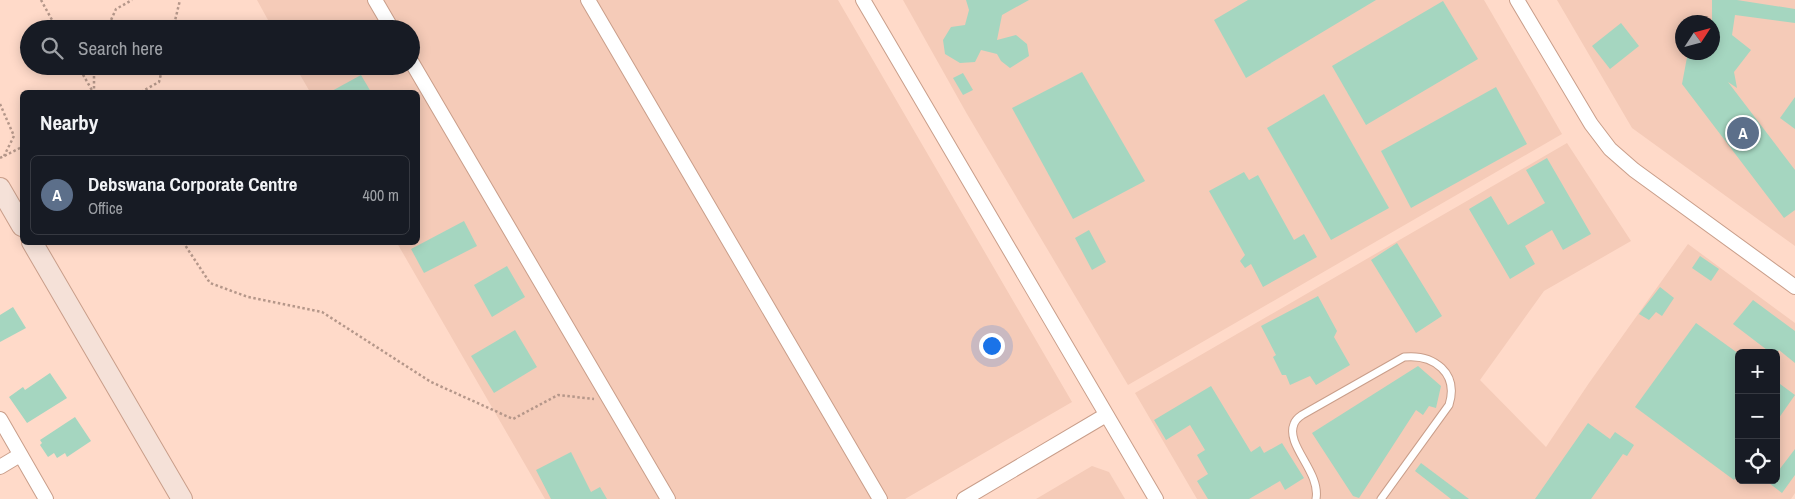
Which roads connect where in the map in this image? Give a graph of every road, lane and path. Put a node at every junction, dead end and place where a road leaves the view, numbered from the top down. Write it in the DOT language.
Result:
graph roads {
  1 [pos="41,0"];
  2 [pos="132,0"];
  3 [pos="180,0"];
  4 [pos="375,0"];
  5 [pos="588,0"];
  6 [pos="863,0"];
  7 [pos="1517,0"];
  8 [pos="52,20"];
  9 [pos="110,20"];
  10 [pos="175,20"];
  11 [pos="387,20"];
  12 [pos="84,75"];
  13 [pos="94,75"];
  14 [pos="161,75"];
  15 [pos="419,75"];
  16 [pos="93,90"];
  17 [pos="94,90"];
  18 [pos="145,90"];
  19 [pos="0,104"];
  20 [pos="20,148"];
  21 [pos="4,156"];
  22 [pos="0,158"];
  23 [pos="0,188"];
  24 [pos="20,223"];
  25 [pos="34,245"];
  26 [pos="185,245"];
  27 [pos="1795,287"];
  28 [pos="611,402"];
  29 [pos="1106,415"];
  30 [pos="0,419"];
  31 [pos="20,454"];
  32 [pos="0,467"];
  33 [pos="46,499"];
  34 [pos="182,499"];
  35 [pos="668,499"];
  36 [pos="880,499"];
  37 [pos="964,499"];
  38 [pos="1156,499"];
  39 [pos="1316,499"];
  40 [pos="1381,499"];
  1 -- 8 [label="path"];
  2 -- 9 [label="path"];
  3 -- 10 [label="path"];
  4 -- 11 [label="street"];
  5 -- 36 [label="street"];
  6 -- 29 [label="street"];
  7 -- 27 [label="street"];
  12 -- 16 [label="path"];
  13 -- 17 [label="path"];
  14 -- 18 [label="path"];
  15 -- 28 [label="street"];
  19 -- 21 [label="path"];
  20 -- 21 [label="path"];
  21 -- 22 [label="path"];
  23 -- 24 [label="main road"];
  25 -- 34 [label="main road"];
  26 -- 28 [label="path"];
  28 -- 35 [label="street"];
  29 -- 37 [label="street"];
  29 -- 38 [label="street"];
  30 -- 31 [label="street"];
  31 -- 32 [label="street"];
  31 -- 33 [label="street"];
  39 -- 40 [label="lane"];
}
